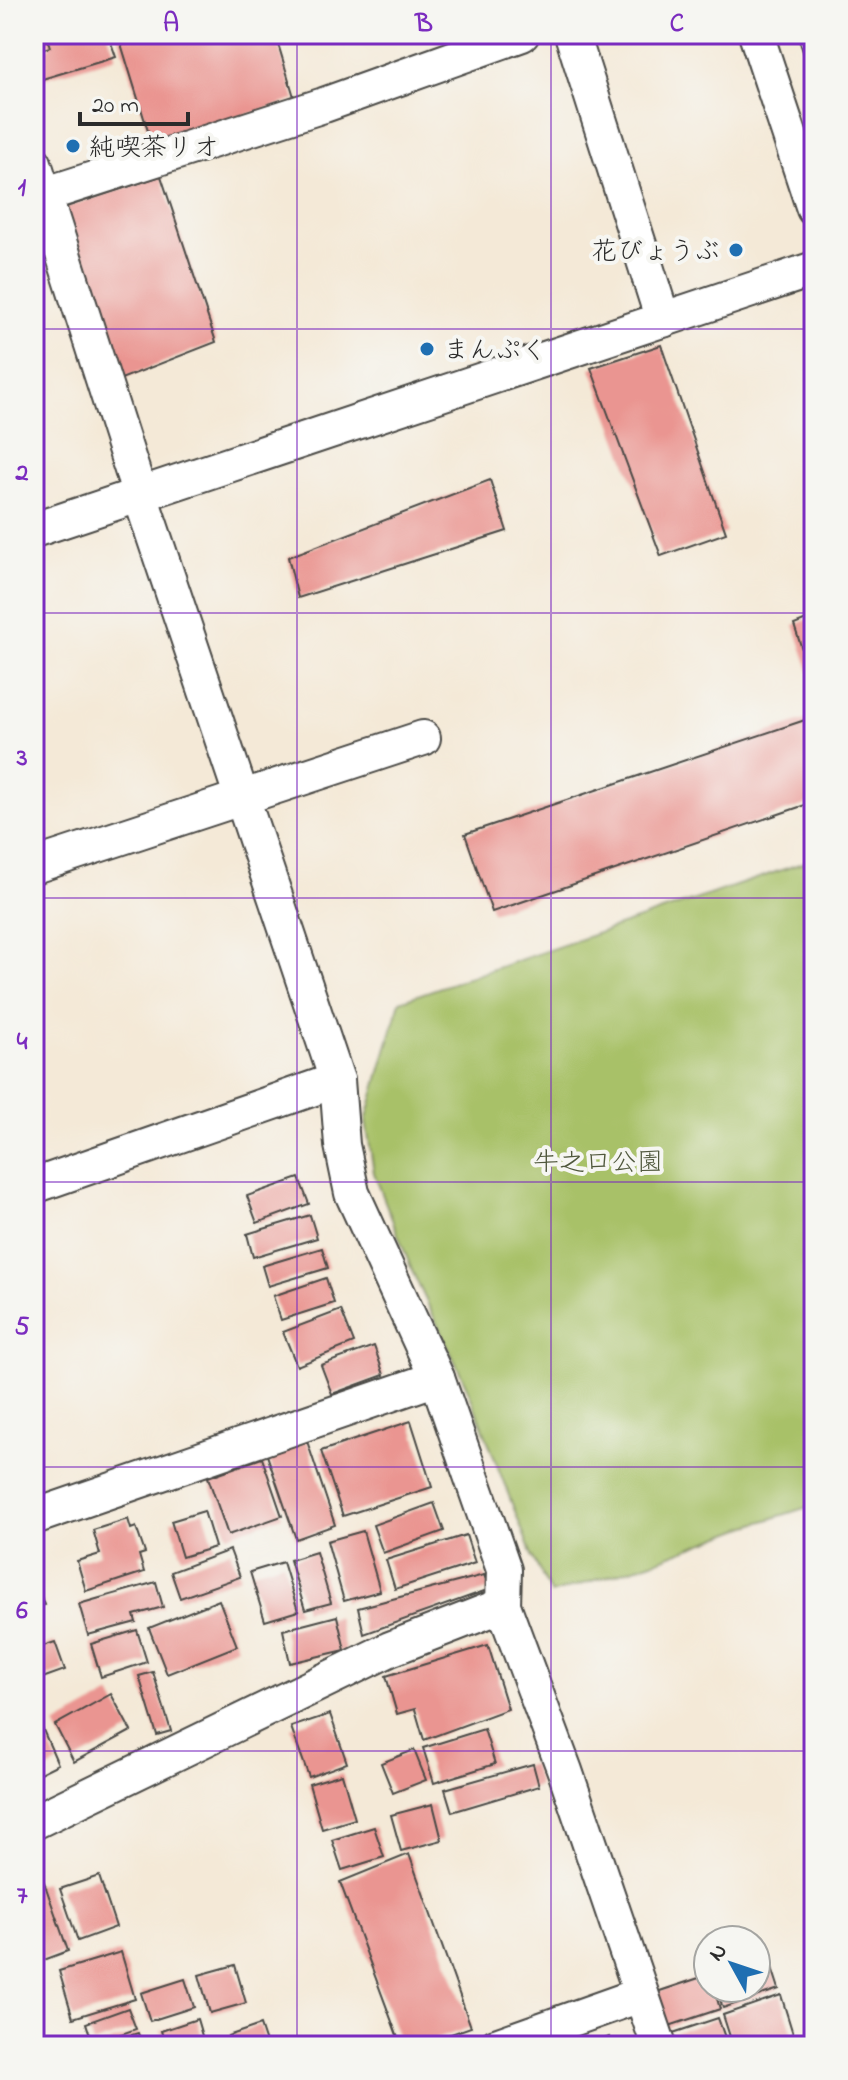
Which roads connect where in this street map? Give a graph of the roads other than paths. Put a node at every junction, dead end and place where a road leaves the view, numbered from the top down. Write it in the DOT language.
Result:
graph roads {
  1 [pos="522,34"];
  2 [pos="572,34"];
  3 [pos="756,34"];
  4 [pos="37,185"];
  5 [pos="814,209"];
  6 [pos="814,269"];
  7 [pos="663,320"];
  8 [pos="140,495"];
  9 [pos="34,530"];
  10 [pos="423,738"];
  11 [pos="242,798"];
  12 [pos="34,866"];
  13 [pos="337,1080"];
  14 [pos="34,1186"];
  15 [pos="437,1378"];
  16 [pos="34,1517"];
  17 [pos="503,1605"];
  18 [pos="34,1822"];
  19 [pos="640,1995"];
  20 [pos="496,2046"];
  21 [pos="659,2046"];
  1 -- 4 [label="street"];
  2 -- 7 [label="street"];
  3 -- 5 [label="street"];
  4 -- 8 [label="street"];
  6 -- 7 [label="street"];
  7 -- 8 [label="street"];
  8 -- 9 [label="street"];
  8 -- 11 [label="street"];
  10 -- 11 [label="street"];
  11 -- 12 [label="street"];
  11 -- 13 [label="street"];
  13 -- 14 [label="street"];
  13 -- 15 [label="street"];
  15 -- 16 [label="street"];
  15 -- 17 [label="street"];
  17 -- 18 [label="street"];
  17 -- 19 [label="street"];
  19 -- 20 [label="street"];
  19 -- 21 [label="street"];
}
